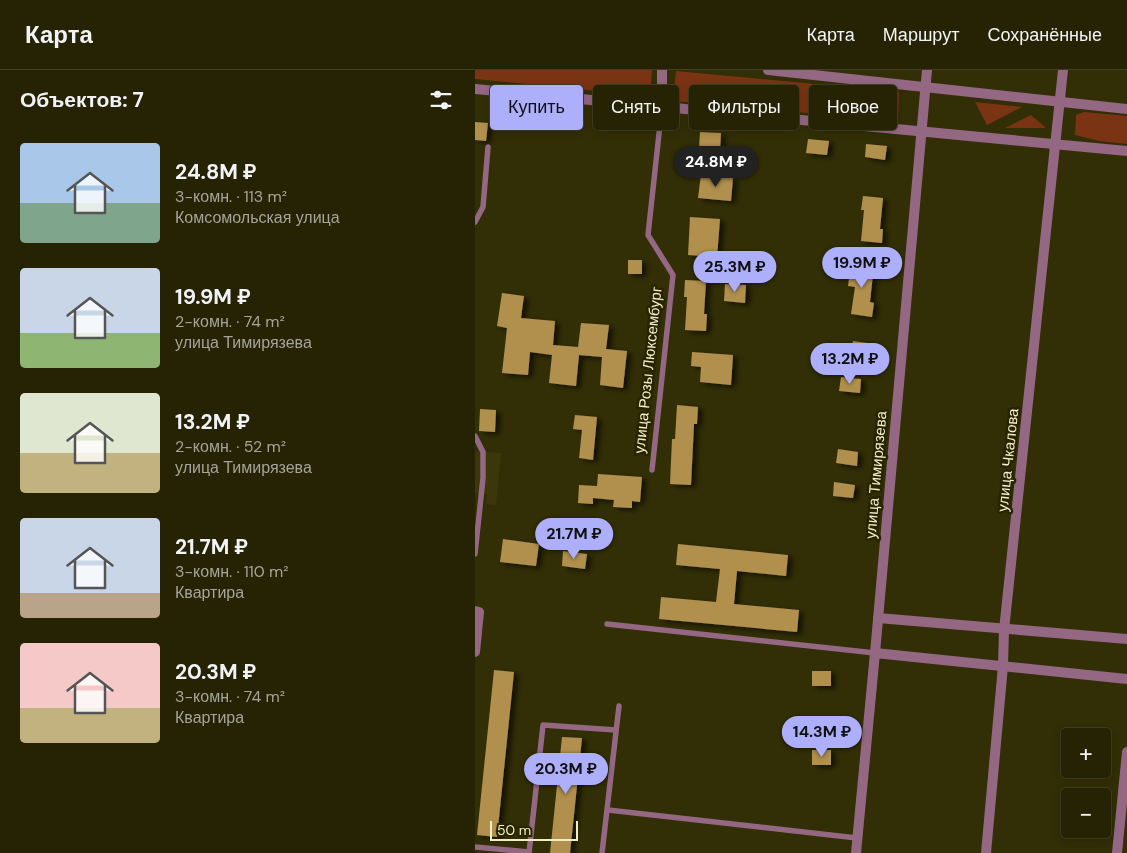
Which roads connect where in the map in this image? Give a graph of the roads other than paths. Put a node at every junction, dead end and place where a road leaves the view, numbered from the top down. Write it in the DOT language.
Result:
graph roads {
  1 [pos="663,70"];
  2 [pos="768,70"];
  3 [pos="927,70"];
  4 [pos="1063,70"];
  5 [pos="786,71"];
  6 [pos="663,85"];
  7 [pos="925,86"];
  8 [pos="475,89"];
  9 [pos="593,100"];
  10 [pos="1061,102"];
  11 [pos="679,108"];
  12 [pos="1127,109"];
  13 [pos="659,130"];
  14 [pos="922,131"];
  15 [pos="1057,144"];
  16 [pos="488,147"];
  17 [pos="1127,151"];
  18 [pos="475,222"];
  19 [pos="475,436"];
  20 [pos="652,470"];
  21 [pos="477,522"];
  22 [pos="475,554"];
  23 [pos="475,611"];
  24 [pos="878,618"];
  25 [pos="607,624"];
  26 [pos="1004,630"];
  27 [pos="1127,639"];
  28 [pos="475,652"];
  29 [pos="875,653"];
  30 [pos="1003,666"];
  31 [pos="1127,679"];
  32 [pos="619,706"];
  33 [pos="616,730"];
  34 [pos="1127,752"];
  35 [pos="608,810"];
  36 [pos="857,838"];
  37 [pos="475,847"];
  38 [pos="529,853"];
  39 [pos="602,853"];
  40 [pos="855,853"];
  41 [pos="986,853"];
  42 [pos="1117,853"];
  1 -- 6 [label="street, улица Розы Люксембург"];
  2 -- 5 [label="street"];
  3 -- 7 [label="street, улица Тимирязева"];
  4 -- 10 [label="street, улица Чкалова"];
  5 -- 7 [label="street"];
  7 -- 10 [label="street"];
  7 -- 14 [label="street, улица Тимирязева"];
  8 -- 9 [label="street"];
  10 -- 12 [label="street"];
  10 -- 15 [label="street, улица Чкалова"];
  11 -- 14 [label="street"];
  13 -- 20 [label="lane, улица Розы Люксембург"];
  14 -- 15 [label="street"];
  14 -- 24 [label="street, улица Тимирязева"];
  15 -- 17 [label="street"];
  15 -- 26 [label="street, улица Чкалова"];
  16 -- 18 [label="lane"];
  19 -- 21 [label="lane"];
  21 -- 22 [label="lane"];
  23 -- 28 [label="street"];
  24 -- 26 [label="street"];
  24 -- 29 [label="street, улица Тимирязева"];
  25 -- 29 [label="lane"];
  26 -- 27 [label="street"];
  26 -- 30 [label="street, улица Чкалова"];
  29 -- 30 [label="street"];
  29 -- 36 [label="street, улица Тимирязева"];
  30 -- 31 [label="street"];
  30 -- 41 [label="street, улица Чкалова"];
  32 -- 33 [label="lane"];
  33 -- 35 [label="lane"];
  33 -- 38 [label="lane"];
  34 -- 42 [label="street"];
  35 -- 36 [label="lane"];
  35 -- 39 [label="lane"];
  36 -- 40 [label="street, улица Тимирязева"];
  37 -- 38 [label="lane"];
}
